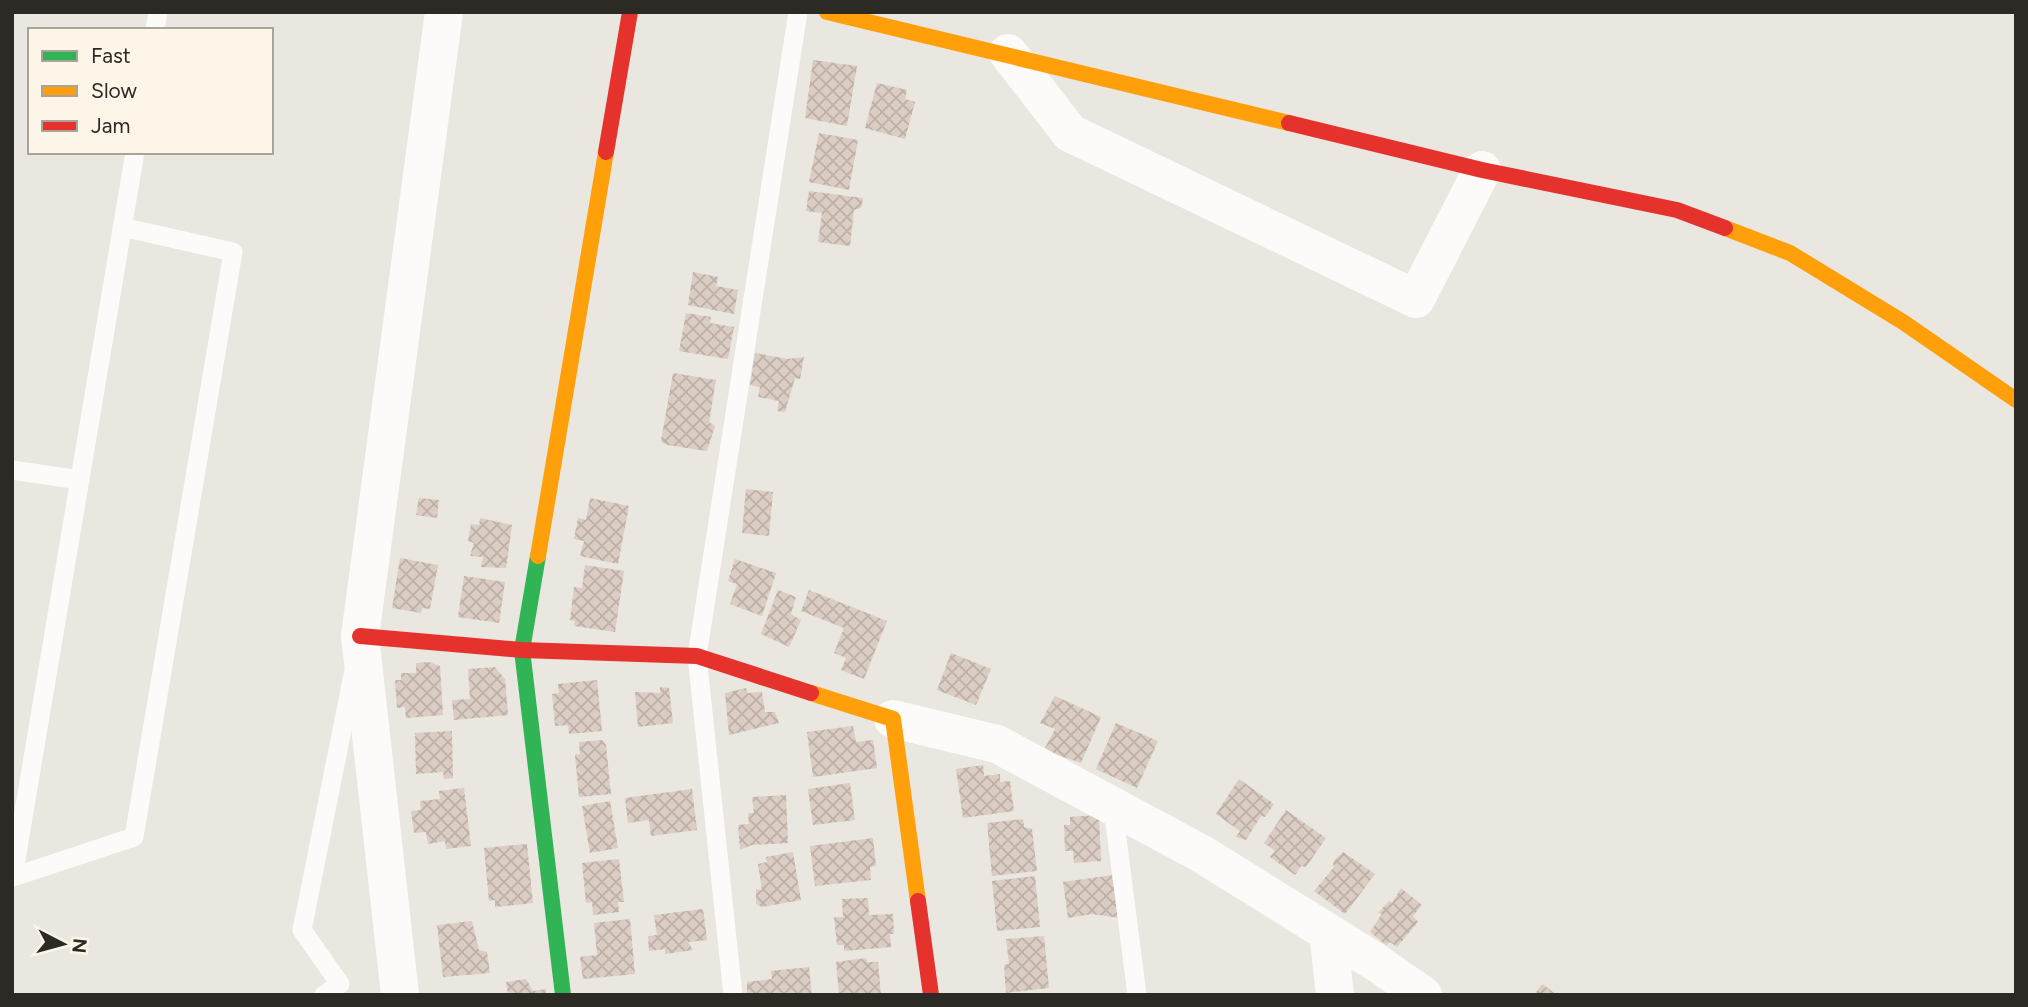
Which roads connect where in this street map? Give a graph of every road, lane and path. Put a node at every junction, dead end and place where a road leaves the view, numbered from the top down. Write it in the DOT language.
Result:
graph roads {
  1 [pos="444,12"];
  2 [pos="630,12"];
  3 [pos="798,12"];
  4 [pos="827,12"];
  5 [pos="1008,53"];
  6 [pos="135,154"];
  7 [pos="1482,170"];
  8 [pos="122,226"];
  9 [pos="2016,400"];
  10 [pos="12,470"];
  11 [pos="80,480"];
  12 [pos="360,636"];
  13 [pos="522,650"];
  14 [pos="697,656"];
  15 [pos="893,719"];
  16 [pos="1113,807"];
  17 [pos="1328,932"];
  18 [pos="324,995"];
  19 [pos="400,995"];
  20 [pos="563,995"];
  21 [pos="733,995"];
  22 [pos="931,995"];
  23 [pos="1137,995"];
  24 [pos="1335,995"];
  25 [pos="1423,995"];
  1 -- 12 [label="street"];
  2 -- 13 [label="street"];
  3 -- 14 [label="lane"];
  4 -- 5 [label="street"];
  5 -- 7 [label="street"];
  5 -- 7 [label="street"];
  6 -- 8 [label="lane"];
  7 -- 9 [label="street"];
  8 -- 11 [label="lane"];
  8 -- 11 [label="lane"];
  10 -- 11 [label="lane"];
  12 -- 13 [label="street"];
  12 -- 18 [label="lane"];
  12 -- 19 [label="street"];
  13 -- 14 [label="street"];
  13 -- 20 [label="street"];
  14 -- 15 [label="street"];
  14 -- 21 [label="lane"];
  15 -- 16 [label="street"];
  15 -- 22 [label="street"];
  16 -- 17 [label="street"];
  16 -- 23 [label="lane"];
  17 -- 24 [label="street"];
  17 -- 25 [label="street"];
}
